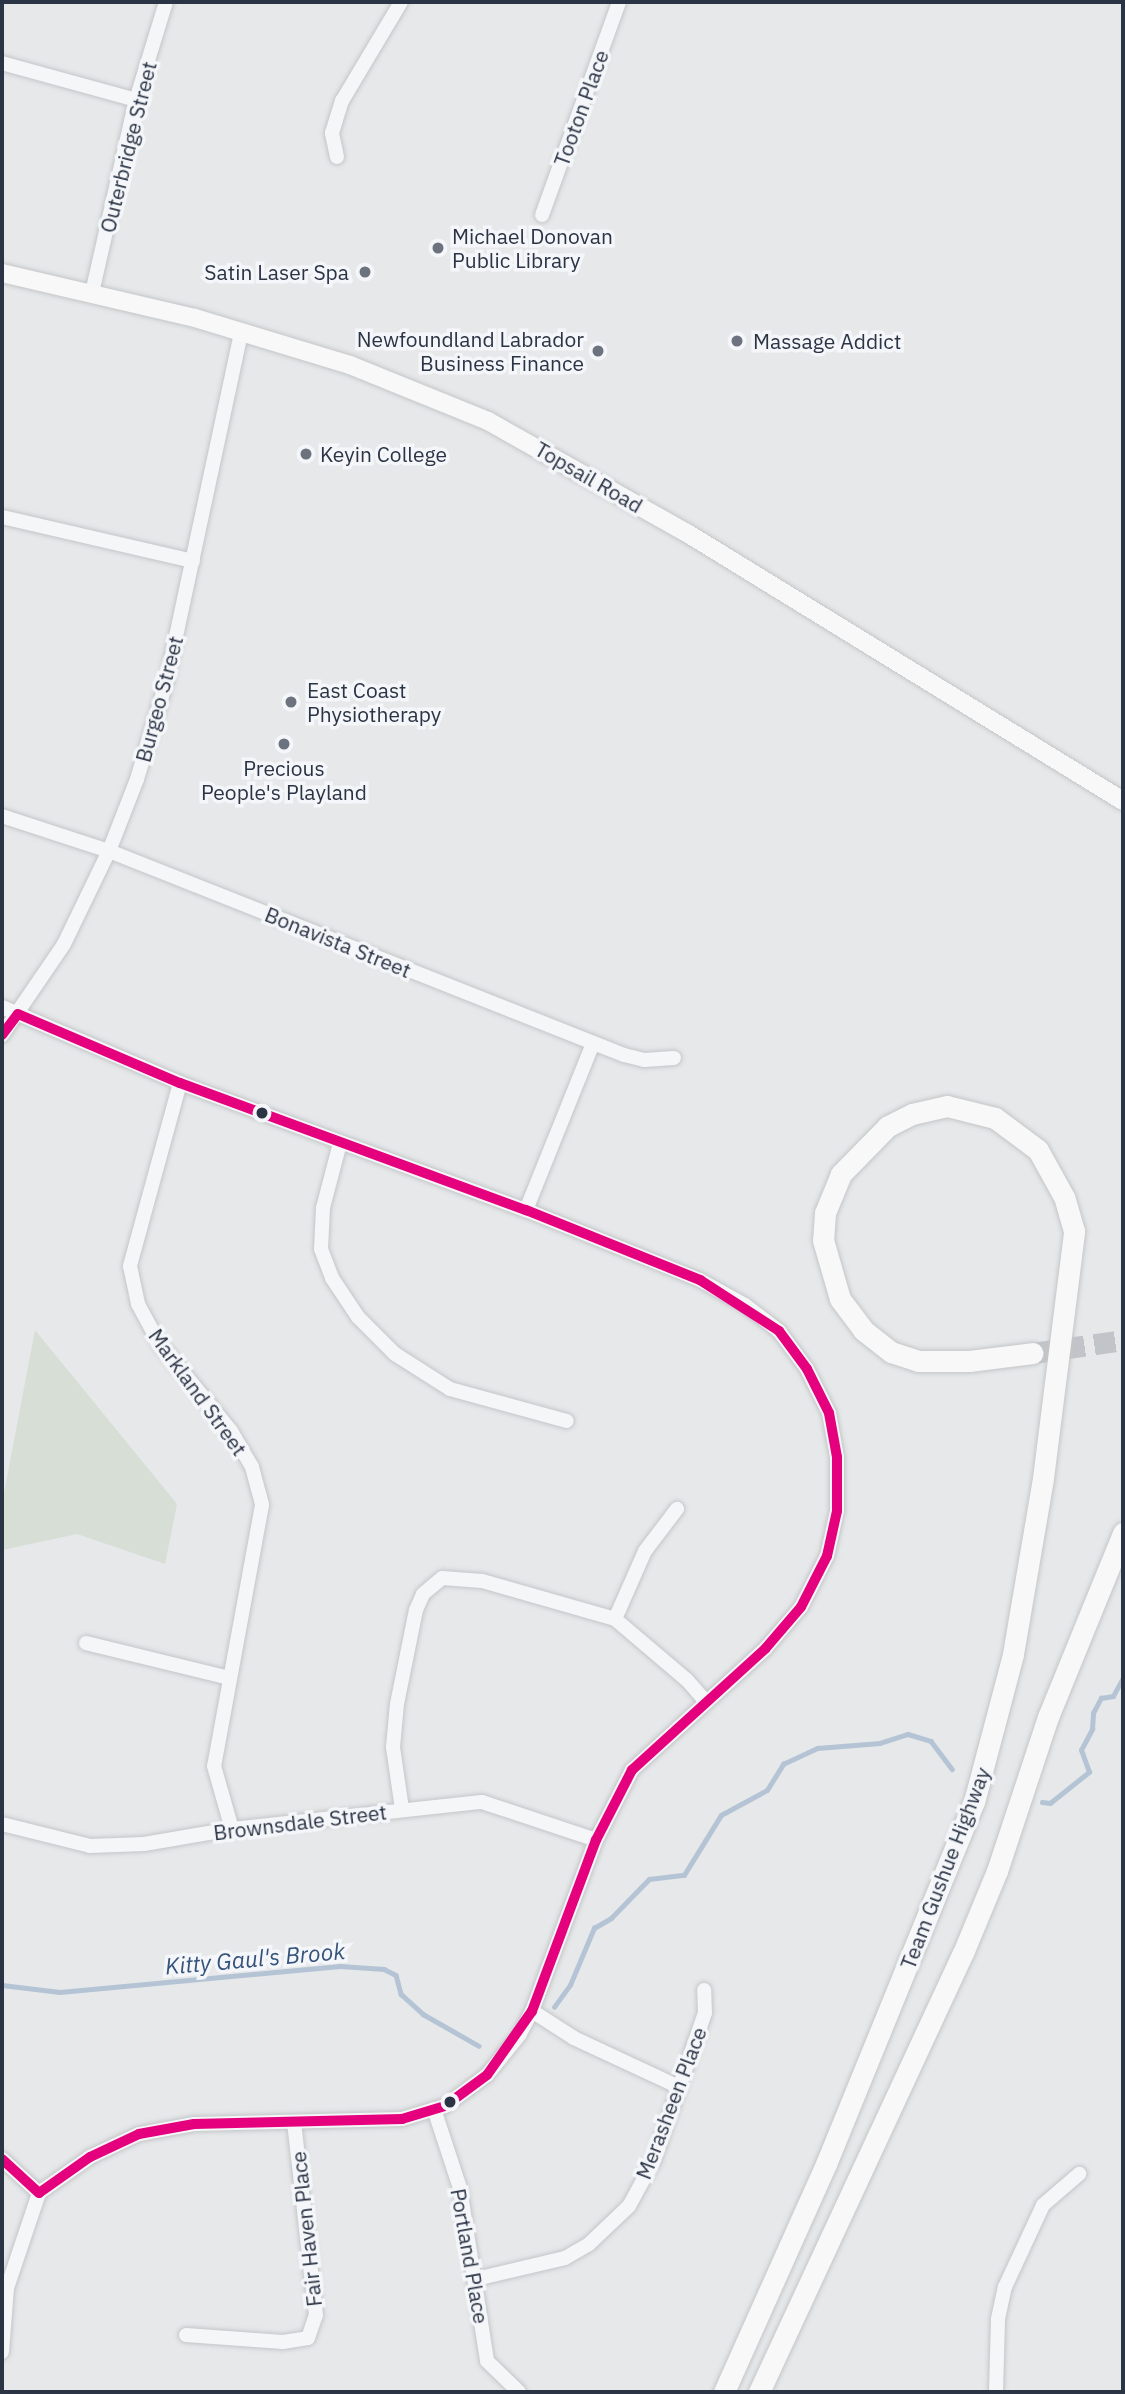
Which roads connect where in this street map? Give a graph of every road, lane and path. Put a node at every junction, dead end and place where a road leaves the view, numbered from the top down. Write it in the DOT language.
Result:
graph roads {
  1 [pos="166,2"];
  2 [pos="401,2"];
  3 [pos="619,2"];
  4 [pos="2,63"];
  5 [pos="136,100"];
  6 [pos="337,157"];
  7 [pos="542,215"];
  8 [pos="2,273"];
  9 [pos="92,293"];
  10 [pos="241,334"];
  11 [pos="4,517"];
  12 [pos="2,534"];
  13 [pos="193,561"];
  14 [pos="1123,801"];
  15 [pos="2,816"];
  16 [pos="109,851"];
  17 [pos="2,1007"];
  18 [pos="18,1014"];
  19 [pos="2,1035"];
  20 [pos="593,1043"];
  21 [pos="674,1058"];
  22 [pos="180,1083"];
  23 [pos="340,1143"];
  24 [pos="526,1210"];
  25 [pos="1033,1353"];
  26 [pos="567,1421"];
  27 [pos="677,1509"];
  28 [pos="1123,1533"];
  29 [pos="615,1619"];
  30 [pos="86,1643"];
  31 [pos="230,1678"];
  32 [pos="705,1701"];
  33 [pos="402,1809"];
  34 [pos="2,1824"];
  35 [pos="232,1829"];
  36 [pos="596,1840"];
  37 [pos="704,1990"];
  38 [pos="532,2011"];
  39 [pos="679,2087"];
  40 [pos="434,2109"];
  41 [pos="295,2122"];
  42 [pos="2,2159"];
  43 [pos="1079,2174"];
  44 [pos="40,2193"];
  45 [pos="476,2278"];
  46 [pos="186,2335"];
  47 [pos="2,2352"];
  48 [pos="519,2392"];
  49 [pos="724,2392"];
  50 [pos="759,2392"];
  51 [pos="996,2392"];
  1 -- 5 [label="street, Outerbridge Street"];
  2 -- 6 [label="street"];
  3 -- 7 [label="street, Tooton Place"];
  4 -- 5 [label="street"];
  5 -- 9 [label="street, Outerbridge Street"];
  8 -- 9 [label="main road, Topsail Road"];
  9 -- 10 [label="main road, Topsail Road"];
  10 -- 13 [label="street, Burgeo Street"];
  10 -- 14 [label="main road, Topsail Road"];
  11 -- 12 [label="street"];
  11 -- 13 [label="street"];
  13 -- 16 [label="street, Burgeo Street"];
  15 -- 16 [label="street, Bonavista Street"];
  16 -- 18 [label="street, Burgeo Street"];
  16 -- 20 [label="street, Bonavista Street"];
  17 -- 18 [label="street"];
  18 -- 19 [label="street, Burgeo Street"];
  18 -- 22 [label="street"];
  20 -- 21 [label="street, Bonavista Street"];
  20 -- 24 [label="street"];
  22 -- 23 [label="street"];
  22 -- 31 [label="street, Markland Street"];
  23 -- 24 [label="street"];
  23 -- 26 [label="street"];
  24 -- 32 [label="street"];
  25 -- 49 [label="highway, Team Gushue Highway"];
  27 -- 29 [label="street"];
  28 -- 50 [label="highway, Team Gushue Highway"];
  29 -- 32 [label="street"];
  29 -- 33 [label="street"];
  30 -- 31 [label="street"];
  31 -- 35 [label="street, Markland Street"];
  32 -- 36 [label="street"];
  33 -- 35 [label="street, Brownsdale Street"];
  33 -- 36 [label="street, Brownsdale Street"];
  34 -- 35 [label="street, Brownsdale Street"];
  36 -- 38 [label="street"];
  37 -- 39 [label="street, Merasheen Place"];
  38 -- 39 [label="street"];
  38 -- 40 [label="street"];
  39 -- 45 [label="street, Merasheen Place"];
  40 -- 41 [label="street"];
  40 -- 45 [label="street, Portland Place"];
  41 -- 44 [label="street"];
  41 -- 46 [label="street, Fair Haven Place"];
  42 -- 44 [label="street"];
  43 -- 51 [label="street"];
  44 -- 47 [label="street"];
  45 -- 48 [label="street, Portland Place"];
}
